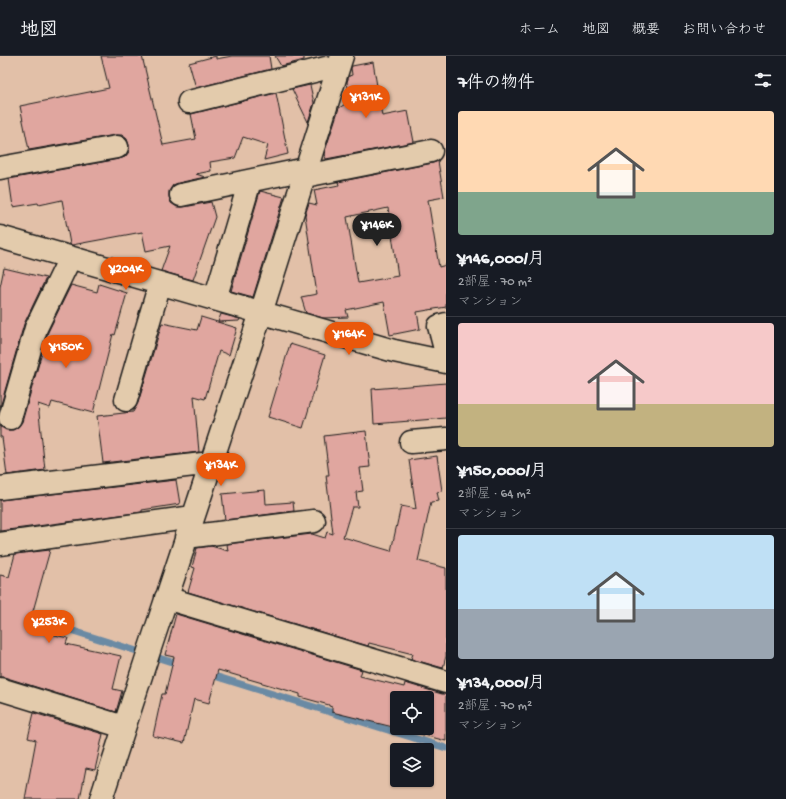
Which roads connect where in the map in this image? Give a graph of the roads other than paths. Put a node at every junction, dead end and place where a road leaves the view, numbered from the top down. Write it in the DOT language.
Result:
graph roads {
  1 [pos="334,66"];
  2 [pos="189,102"];
  3 [pos="117,147"];
  4 [pos="431,151"];
  5 [pos="0,168"];
  6 [pos="306,172"];
  7 [pos="250,181"];
  8 [pos="180,195"];
  9 [pos="0,238"];
  10 [pos="70,258"];
  11 [pos="160,283"];
  12 [pos="215,299"];
  13 [pos="261,313"];
  14 [pos="446,324"];
  15 [pos="446,352"];
  16 [pos="446,362"];
  17 [pos="126,400"];
  18 [pos="10,418"];
  19 [pos="446,439"];
  20 [pos="411,442"];
  21 [pos="211,463"];
  22 [pos="0,488"];
  23 [pos="314,521"];
  24 [pos="190,527"];
  25 [pos="0,544"];
  26 [pos="166,598"];
  27 [pos="446,682"];
  28 [pos="0,689"];
  29 [pos="118,725"];
  30 [pos="102,799"];
  1 -- 2 [label="street"];
  1 -- 6 [label="street"];
  3 -- 5 [label="street"];
  4 -- 6 [label="street"];
  6 -- 7 [label="street"];
  6 -- 13 [label="street"];
  7 -- 8 [label="street"];
  7 -- 12 [label="street"];
  9 -- 10 [label="street"];
  10 -- 11 [label="street"];
  10 -- 18 [label="street"];
  11 -- 12 [label="street"];
  11 -- 17 [label="street"];
  12 -- 13 [label="street"];
  13 -- 16 [label="street"];
  13 -- 21 [label="street"];
  14 -- 15 [label="street"];
  19 -- 20 [label="street"];
  21 -- 22 [label="street"];
  21 -- 24 [label="street"];
  23 -- 24 [label="street"];
  24 -- 25 [label="street"];
  24 -- 26 [label="street"];
  26 -- 27 [label="street"];
  26 -- 29 [label="street"];
  28 -- 29 [label="street"];
  29 -- 30 [label="street"];
}
